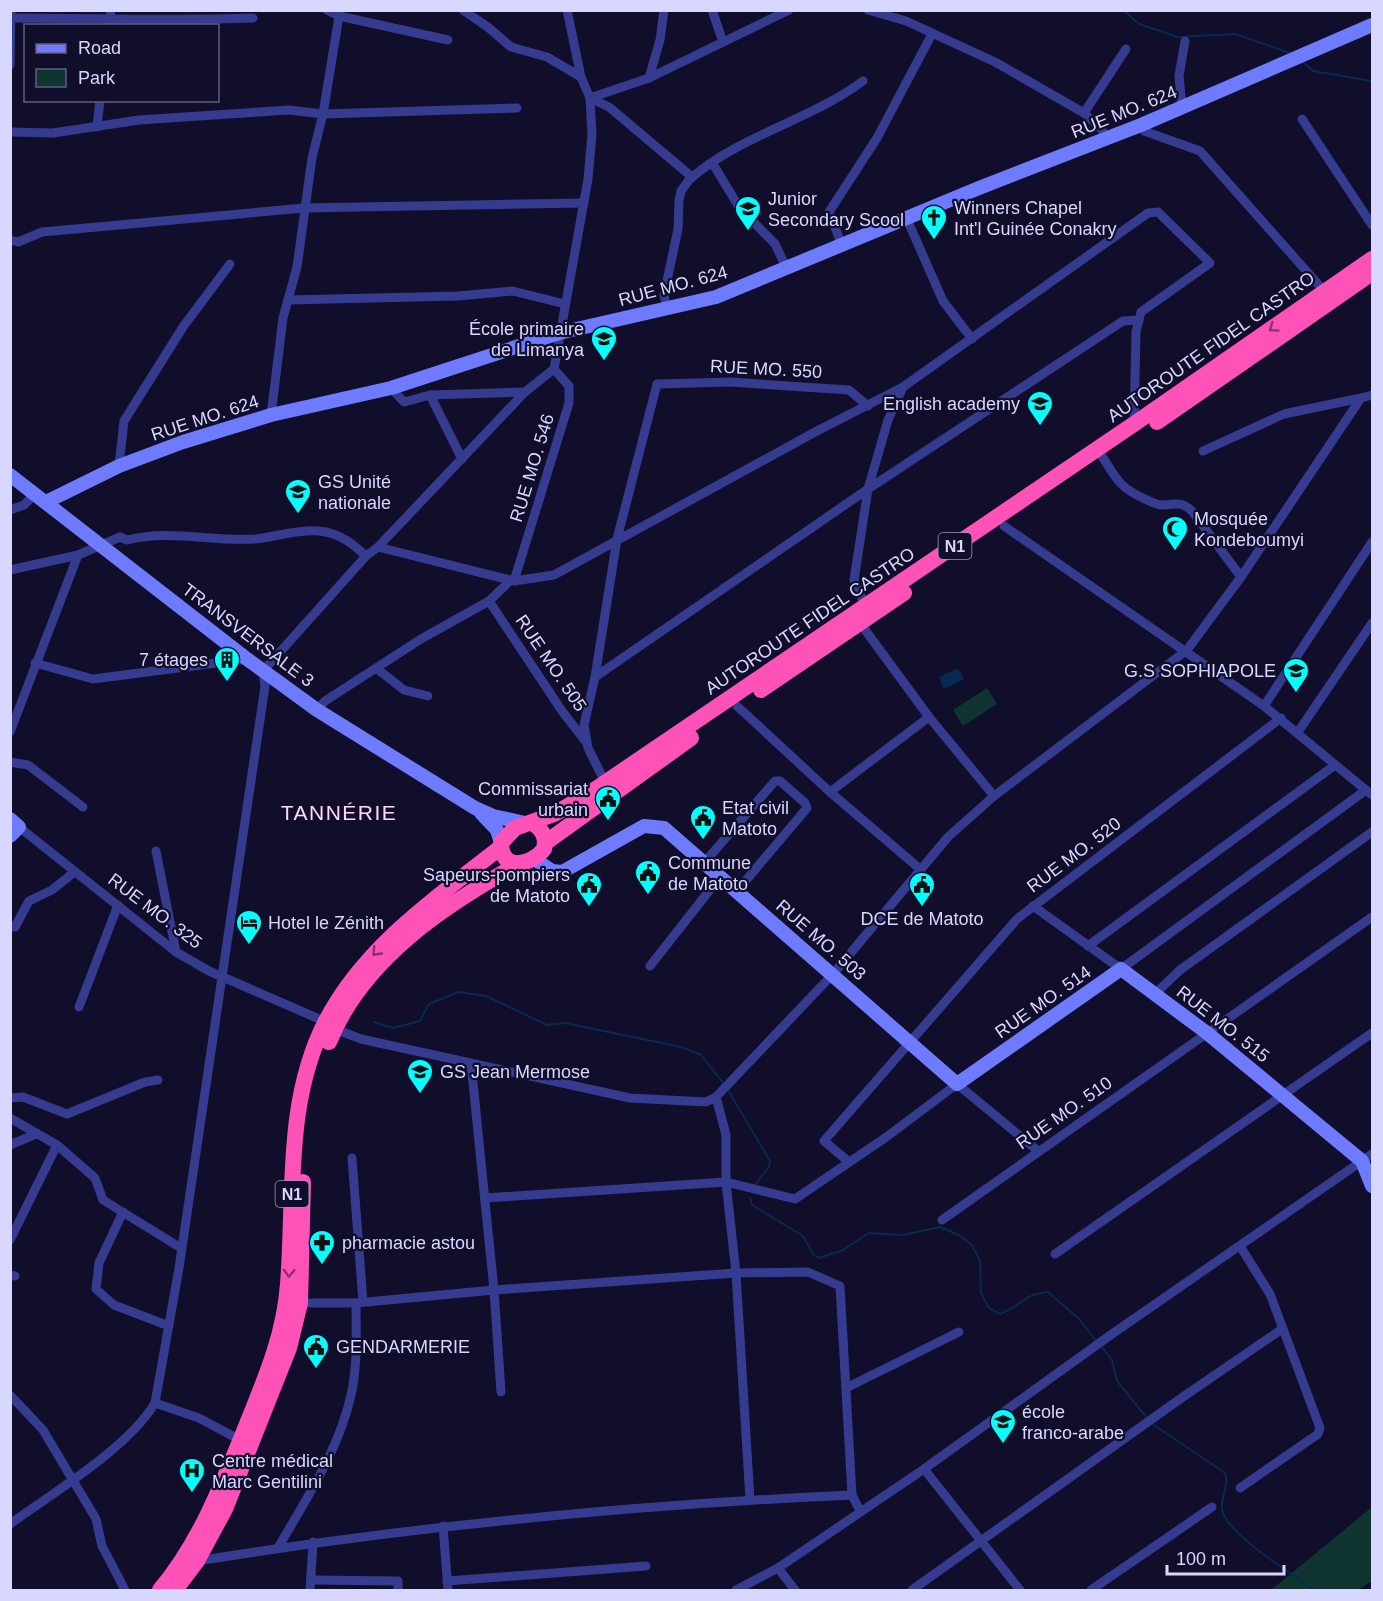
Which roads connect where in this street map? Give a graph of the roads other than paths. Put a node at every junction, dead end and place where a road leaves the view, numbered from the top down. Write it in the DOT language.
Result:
graph roads {
  1 [pos="11,10"];
  2 [pos="327,10"];
  3 [pos="462,10"];
  4 [pos="567,10"];
  5 [pos="664,10"];
  6 [pos="712,10"];
  7 [pos="789,10"];
  8 [pos="868,10"];
  9 [pos="339,13"];
  10 [pos="879,13"];
  11 [pos="11,18"];
  12 [pos="110,18"];
  13 [pos="253,18"];
  14 [pos="1372,25"];
  15 [pos="932,34"];
  16 [pos="448,40"];
  17 [pos="1185,41"];
  18 [pos="723,42"];
  19 [pos="1126,49"];
  20 [pos="10,65"];
  21 [pos="581,77"];
  22 [pos="649,78"];
  23 [pos="863,81"];
  24 [pos="590,98"];
  25 [pos="100,102"];
  26 [pos="1182,107"];
  27 [pos="517,108"];
  28 [pos="1084,113"];
  29 [pos="323,114"];
  30 [pos="1302,119"];
  31 [pos="1141,125"];
  32 [pos="97,127"];
  33 [pos="10,132"];
  34 [pos="1107,139"];
  35 [pos="713,164"];
  36 [pos="692,177"];
  37 [pos="584,202"];
  38 [pos="304,208"];
  39 [pos="906,218"];
  40 [pos="1372,225"];
  41 [pos="10,240"];
  42 [pos="842,245"];
  43 [pos="1372,259"];
  44 [pos="230,264"];
  45 [pos="787,269"];
  46 [pos="1370,280"];
  47 [pos="1325,292"];
  48 [pos="288,300"];
  49 [pos="565,304"];
  50 [pos="667,308"];
  51 [pos="1139,320"];
  52 [pos="559,333"];
  53 [pos="972,339"];
  54 [pos="554,369"];
  55 [pos="903,387"];
  56 [pos="391,388"];
  57 [pos="525,392"];
  58 [pos="430,395"];
  59 [pos="1372,395"];
  60 [pos="1361,398"];
  61 [pos="879,400"];
  62 [pos="868,406"];
  63 [pos="271,415"];
  64 [pos="888,420"];
  65 [pos="1134,424"];
  66 [pos="1203,451"];
  67 [pos="1100,454"];
  68 [pos="462,459"];
  69 [pos="120,466"];
  70 [pos="10,475"];
  71 [pos="868,489"];
  72 [pos="41,498"];
  73 [pos="10,510"];
  74 [pos="1004,526"];
  75 [pos="617,539"];
  76 [pos="1372,543"];
  77 [pos="100,544"];
  78 [pos="378,547"];
  79 [pos="78,555"];
  80 [pos="366,556"];
  81 [pos="10,570"];
  82 [pos="1241,577"];
  83 [pos="512,581"];
  84 [pos="489,600"];
  85 [pos="866,605"];
  86 [pos="860,623"];
  87 [pos="1372,623"];
  88 [pos="1187,650"];
  89 [pos="247,659"];
  90 [pos="35,663"];
  91 [pos="376,668"];
  92 [pos="263,671"];
  93 [pos="596,677"];
  94 [pos="428,696"];
  95 [pos="737,706"];
  96 [pos="1264,706"];
  97 [pos="317,710"];
  98 [pos="929,717"];
  99 [pos="1281,718"];
  100 [pos="10,732"];
  101 [pos="1298,732"];
  102 [pos="586,742"];
  103 [pos="10,762"];
  104 [pos="1335,765"];
  105 [pos="608,788"];
  106 [pos="830,792"];
  107 [pos="1369,793"];
  108 [pos="994,796"];
  109 [pos="83,807"];
  110 [pos="475,808"];
  111 [pos="528,823"];
  112 [pos="13,827"];
  113 [pos="1372,832"];
  114 [pos="545,843"];
  115 [pos="501,845"];
  116 [pos="156,851"];
  117 [pos="533,858"];
  118 [pos="704,863"];
  119 [pos="517,865"];
  120 [pos="920,869"];
  121 [pos="73,873"];
  122 [pos="720,877"];
  123 [pos="737,891"];
  124 [pos="118,905"];
  125 [pos="1033,906"];
  126 [pos="1372,917"];
  127 [pos="10,926"];
  128 [pos="1088,946"];
  129 [pos="176,952"];
  130 [pos="650,966"];
  131 [pos="1121,969"];
  132 [pos="833,974"];
  133 [pos="220,976"];
  134 [pos="1156,993"];
  135 [pos="79,1007"];
  136 [pos="330,1025"];
  137 [pos="1207,1033"];
  138 [pos="1372,1033"];
  139 [pos="910,1042"];
  140 [pos="471,1063"];
  141 [pos="159,1080"];
  142 [pos="957,1084"];
  143 [pos="723,1091"];
  144 [pos="1285,1096"];
  145 [pos="10,1098"];
  146 [pos="10,1118"];
  147 [pos="36,1134"];
  148 [pos="10,1145"];
  149 [pos="57,1145"];
  150 [pos="1038,1151"];
  151 [pos="1367,1157"];
  152 [pos="352,1158"];
  153 [pos="849,1162"];
  154 [pos="726,1182"];
  155 [pos="1372,1186"];
  156 [pos="485,1198"];
  157 [pos="123,1212"];
  158 [pos="942,1220"];
  159 [pos="10,1240"];
  160 [pos="1240,1246"];
  161 [pos="182,1248"];
  162 [pos="1055,1254"];
  163 [pos="736,1274"];
  164 [pos="494,1290"];
  165 [pos="300,1303"];
  166 [pos="360,1303"];
  167 [pos="170,1326"];
  168 [pos="1282,1329"];
  169 [pos="959,1332"];
  170 [pos="848,1388"];
  171 [pos="501,1392"];
  172 [pos="10,1395"];
  173 [pos="155,1403"];
  174 [pos="240,1440"];
  175 [pos="924,1469"];
  176 [pos="71,1479"];
  177 [pos="1240,1488"];
  178 [pos="852,1495"];
  179 [pos="750,1500"];
  180 [pos="1212,1507"];
  181 [pos="860,1511"];
  182 [pos="10,1524"];
  183 [pos="443,1526"];
  184 [pos="980,1540"];
  185 [pos="313,1542"];
  186 [pos="278,1548"];
  187 [pos="197,1561"];
  188 [pos="646,1566"];
  189 [pos="778,1568"];
  190 [pos="312,1580"];
  191 [pos="448,1586"];
  192 [pos="125,1590"];
  193 [pos="160,1590"];
  194 [pos="175,1590"];
  195 [pos="310,1590"];
  196 [pos="398,1590"];
  197 [pos="736,1590"];
  198 [pos="795,1590"];
  199 [pos="912,1590"];
  200 [pos="1020,1590"];
  201 [pos="1091,1590"];
  1 -- 11 [label="street"];
  2 -- 9 [label="street"];
  3 -- 21 [label="street"];
  4 -- 21 [label="street"];
  5 -- 22 [label="street"];
  6 -- 18 [label="street"];
  7 -- 18 [label="street"];
  8 -- 10 [label="street"];
  9 -- 16 [label="street"];
  9 -- 29 [label="street"];
  10 -- 15 [label="street"];
  11 -- 12 [label="street"];
  11 -- 20 [label="street"];
  12 -- 13 [label="street"];
  14 -- 26 [label="street, RUE MO. 624"];
  15 -- 28 [label="street"];
  15 -- 42 [label="street"];
  17 -- 26 [label="street"];
  18 -- 22 [label="street"];
  19 -- 28 [label="street"];
  21 -- 24 [label="street"];
  22 -- 24 [label="street"];
  23 -- 35 [label="street"];
  24 -- 36 [label="street"];
  24 -- 37 [label="street"];
  25 -- 32 [label="street"];
  26 -- 31 [label="street, RUE MO. 624"];
  27 -- 29 [label="street"];
  28 -- 34 [label="street"];
  29 -- 32 [label="street"];
  29 -- 38 [label="street"];
  30 -- 40 [label="street"];
  31 -- 34 [label="street, RUE MO. 624"];
  31 -- 47 [label="street"];
  32 -- 33 [label="street"];
  34 -- 39 [label="street, RUE MO. 624"];
  35 -- 36 [label="street"];
  35 -- 45 [label="street"];
  36 -- 50 [label="street"];
  37 -- 38 [label="street"];
  37 -- 49 [label="street"];
  38 -- 41 [label="street"];
  38 -- 48 [label="street"];
  39 -- 42 [label="street, RUE MO. 624"];
  39 -- 53 [label="street"];
  42 -- 45 [label="street, RUE MO. 624"];
  43 -- 47 [label="highway, AUTOROUTE FIDEL CASTRO / N1"];
  44 -- 69 [label="street"];
  45 -- 50 [label="street, RUE MO. 624"];
  46 -- 67 [label="highway, AUTOROUTE FIDEL CASTRO / N1"];
  47 -- 65 [label="highway, AUTOROUTE FIDEL CASTRO / N1, one-way"];
  48 -- 49 [label="street"];
  48 -- 63 [label="street"];
  49 -- 52 [label="street"];
  50 -- 52 [label="street, RUE MO. 624"];
  51 -- 53 [label="street"];
  51 -- 65 [label="street"];
  51 -- 71 [label="street"];
  52 -- 54 [label="street"];
  52 -- 56 [label="street, RUE MO. 624"];
  53 -- 55 [label="street"];
  54 -- 57 [label="street"];
  54 -- 83 [label="street, RUE MO. 546"];
  55 -- 61 [label="street"];
  55 -- 64 [label="street"];
  56 -- 58 [label="street"];
  56 -- 63 [label="street, RUE MO. 624"];
  57 -- 58 [label="street"];
  57 -- 68 [label="street"];
  58 -- 68 [label="street"];
  59 -- 60 [label="street"];
  60 -- 66 [label="street"];
  60 -- 82 [label="street"];
  61 -- 62 [label="street"];
  61 -- 64 [label="street"];
  62 -- 75 [label="street"];
  62 -- 75 [label="street, RUE MO. 550"];
  63 -- 69 [label="street, RUE MO. 624"];
  64 -- 71 [label="street"];
  65 -- 67 [label="highway, AUTOROUTE FIDEL CASTRO / N1"];
  67 -- 74 [label="highway, AUTOROUTE FIDEL CASTRO / N1"];
  67 -- 82 [label="street"];
  67 -- 85 [label="highway, AUTOROUTE FIDEL CASTRO / N1"];
  68 -- 78 [label="street"];
  69 -- 72 [label="street, RUE MO. 624"];
  70 -- 72 [label="street, TRANSVERSALE 3"];
  71 -- 85 [label="street"];
  71 -- 93 [label="street"];
  72 -- 73 [label="street"];
  72 -- 77 [label="street, TRANSVERSALE 3"];
  74 -- 86 [label="highway, AUTOROUTE FIDEL CASTRO / N1"];
  74 -- 88 [label="street"];
  75 -- 83 [label="street"];
  75 -- 93 [label="street"];
  76 -- 96 [label="street"];
  77 -- 79 [label="street"];
  77 -- 80 [label="street"];
  77 -- 89 [label="street, TRANSVERSALE 3"];
  78 -- 80 [label="street"];
  78 -- 83 [label="street"];
  79 -- 81 [label="street"];
  79 -- 90 [label="street"];
  80 -- 92 [label="street"];
  82 -- 88 [label="street"];
  83 -- 84 [label="street"];
  84 -- 91 [label="street"];
  84 -- 102 [label="street, RUE MO. 505"];
  85 -- 105 [label="highway, AUTOROUTE FIDEL CASTRO / N1"];
  86 -- 95 [label="highway, AUTOROUTE FIDEL CASTRO / N1"];
  86 -- 98 [label="street"];
  87 -- 101 [label="street"];
  88 -- 96 [label="street"];
  88 -- 108 [label="street"];
  89 -- 90 [label="street"];
  89 -- 92 [label="street, TRANSVERSALE 3"];
  90 -- 100 [label="street"];
  91 -- 94 [label="street"];
  91 -- 97 [label="street"];
  92 -- 97 [label="street, TRANSVERSALE 3"];
  92 -- 133 [label="street"];
  93 -- 102 [label="street"];
  95 -- 105 [label="highway, AUTOROUTE FIDEL CASTRO / N1"];
  95 -- 106 [label="street"];
  96 -- 99 [label="street"];
  97 -- 110 [label="street, TRANSVERSALE 3"];
  98 -- 106 [label="street"];
  98 -- 108 [label="street"];
  99 -- 101 [label="street"];
  99 -- 125 [label="street, RUE MO. 520"];
  101 -- 104 [label="street"];
  102 -- 105 [label="street, RUE MO. 505"];
  103 -- 109 [label="street"];
  104 -- 107 [label="street"];
  104 -- 128 [label="street"];
  105 -- 111 [label="highway, AUTOROUTE FIDEL CASTRO / N1"];
  105 -- 114 [label="highway, AUTOROUTE FIDEL CASTRO / N1"];
  106 -- 120 [label="street"];
  107 -- 131 [label="street, RUE MO. 514"];
  108 -- 120 [label="street"];
  110 -- 111 [label="street, TRANSVERSALE 3"];
  110 -- 115 [label="street, TRANSVERSALE 3"];
  111 -- 114 [label="highway"];
  111 -- 115 [label="highway"];
  112 -- 121 [label="street, RUE MO. 325"];
  113 -- 134 [label="street"];
  114 -- 117 [label="highway"];
  115 -- 119 [label="highway"];
  115 -- 136 [label="highway, N1, one-way"];
  116 -- 129 [label="street"];
  117 -- 118 [label="street, RUE MO. 503"];
  117 -- 119 [label="highway"];
  118 -- 122 [label="street, RUE MO. 503"];
  118 -- 123 [label="street"];
  119 -- 136 [label="highway, N1"];
  120 -- 132 [label="street"];
  121 -- 124 [label="street, RUE MO. 325"];
  121 -- 127 [label="street"];
  122 -- 123 [label="street, RUE MO. 503"];
  122 -- 130 [label="street"];
  123 -- 132 [label="street, RUE MO. 503"];
  124 -- 129 [label="street, RUE MO. 325"];
  124 -- 135 [label="street"];
  125 -- 128 [label="street, RUE MO. 515"];
  125 -- 139 [label="street, RUE MO. 520"];
  126 -- 137 [label="street, RUE MO. 510"];
  128 -- 131 [label="street, RUE MO. 515"];
  129 -- 133 [label="street, RUE MO. 325"];
  131 -- 134 [label="street, RUE MO. 515"];
  131 -- 142 [label="street, RUE MO. 514"];
  132 -- 139 [label="street, RUE MO. 503"];
  132 -- 143 [label="street"];
  133 -- 136 [label="street, RUE MO. 325"];
  133 -- 161 [label="street"];
  134 -- 137 [label="street, RUE MO. 515"];
  136 -- 140 [label="street, RUE MO. 325"];
  136 -- 165 [label="highway, N1"];
  136 -- 174 [label="highway, N1, one-way"];
  137 -- 144 [label="street, RUE MO. 515"];
  137 -- 150 [label="street, RUE MO. 510"];
  138 -- 144 [label="street"];
  139 -- 142 [label="street, RUE MO. 503"];
  139 -- 153 [label="street, RUE MO. 520"];
  140 -- 143 [label="street, RUE MO. 325"];
  140 -- 156 [label="street"];
  141 -- 145 [label="street"];
  142 -- 150 [label="street, RUE MO. 503"];
  142 -- 153 [label="street, RUE MO. 514"];
  143 -- 154 [label="street"];
  144 -- 151 [label="street, RUE MO. 515"];
  144 -- 162 [label="street"];
  146 -- 147 [label="street"];
  147 -- 148 [label="street"];
  147 -- 149 [label="street"];
  149 -- 157 [label="street"];
  149 -- 159 [label="street"];
  150 -- 158 [label="street, RUE MO. 510"];
  151 -- 155 [label="street, RUE MO. 515"];
  151 -- 160 [label="street"];
  152 -- 166 [label="street"];
  153 -- 154 [label="street, RUE MO. 514"];
  154 -- 156 [label="street, RUE MO. 514"];
  154 -- 163 [label="street"];
  156 -- 164 [label="street"];
  157 -- 161 [label="street"];
  157 -- 167 [label="street"];
  160 -- 168 [label="street"];
  160 -- 175 [label="street"];
  161 -- 167 [label="street"];
  163 -- 164 [label="street"];
  163 -- 170 [label="street"];
  163 -- 179 [label="street"];
  164 -- 166 [label="street"];
  164 -- 171 [label="street"];
  165 -- 166 [label="street"];
  165 -- 187 [label="highway, N1"];
  166 -- 186 [label="street"];
  167 -- 173 [label="street"];
  168 -- 177 [label="street"];
  168 -- 184 [label="street"];
  169 -- 170 [label="street"];
  170 -- 178 [label="street"];
  172 -- 176 [label="street"];
  173 -- 174 [label="street"];
  173 -- 176 [label="street"];
  174 -- 193 [label="highway, N1"];
  175 -- 181 [label="street"];
  175 -- 184 [label="street"];
  176 -- 182 [label="street"];
  176 -- 192 [label="street"];
  178 -- 179 [label="street"];
  178 -- 181 [label="street"];
  179 -- 183 [label="street"];
  180 -- 201 [label="street"];
  181 -- 189 [label="street"];
  183 -- 185 [label="street"];
  183 -- 191 [label="street"];
  184 -- 199 [label="street"];
  184 -- 200 [label="street"];
  185 -- 186 [label="street"];
  185 -- 190 [label="street"];
  186 -- 187 [label="street"];
  187 -- 194 [label="highway, N1"];
  188 -- 191 [label="street"];
  189 -- 197 [label="street"];
  189 -- 198 [label="street"];
  190 -- 195 [label="street"];
  190 -- 196 [label="street"];
}
